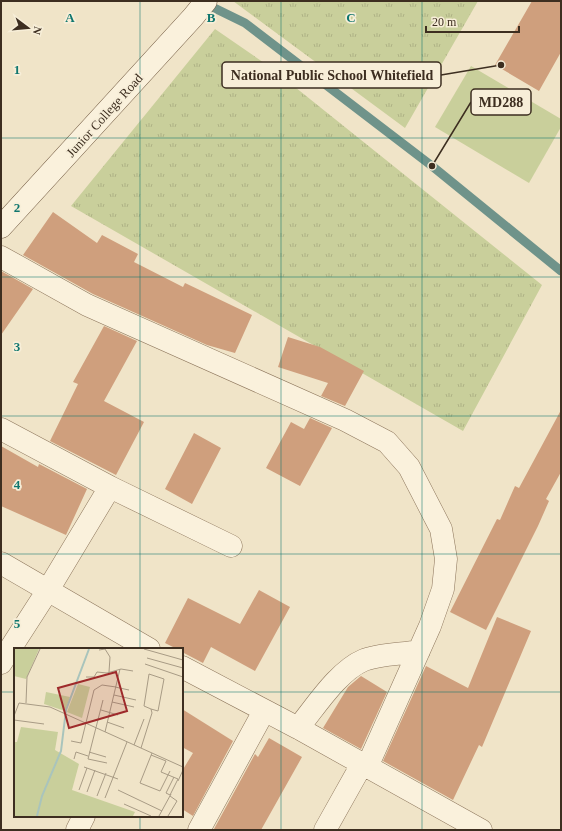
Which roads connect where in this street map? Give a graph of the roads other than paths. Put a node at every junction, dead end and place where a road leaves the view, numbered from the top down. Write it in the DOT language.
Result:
graph roads {
  1 [pos="206,1"];
  2 [pos="1,227"];
  3 [pos="1,257"];
  4 [pos="1,429"];
  5 [pos="110,487"];
  6 [pos="231,546"];
  7 [pos="1,563"];
  8 [pos="48,590"];
  9 [pos="146,648"];
  10 [pos="419,652"];
  11 [pos="1,663"];
  12 [pos="183,668"];
  13 [pos="264,711"];
  14 [pos="298,728"];
  15 [pos="364,765"];
  16 [pos="84,817"];
  17 [pos="77,830"];
  18 [pos="198,830"];
  19 [pos="325,830"];
  20 [pos="482,830"];
  1 -- 2 [label="street, Junior College Road"];
  3 -- 10 [label="street"];
  4 -- 5 [label="street"];
  5 -- 6 [label="street"];
  5 -- 8 [label="street"];
  7 -- 8 [label="street"];
  8 -- 9 [label="street"];
  8 -- 11 [label="street"];
  10 -- 14 [label="street"];
  10 -- 15 [label="street"];
  12 -- 13 [label="street"];
  13 -- 14 [label="street"];
  13 -- 18 [label="street"];
  14 -- 15 [label="street"];
  15 -- 19 [label="street"];
  15 -- 20 [label="street"];
  16 -- 17 [label="street"];
}
